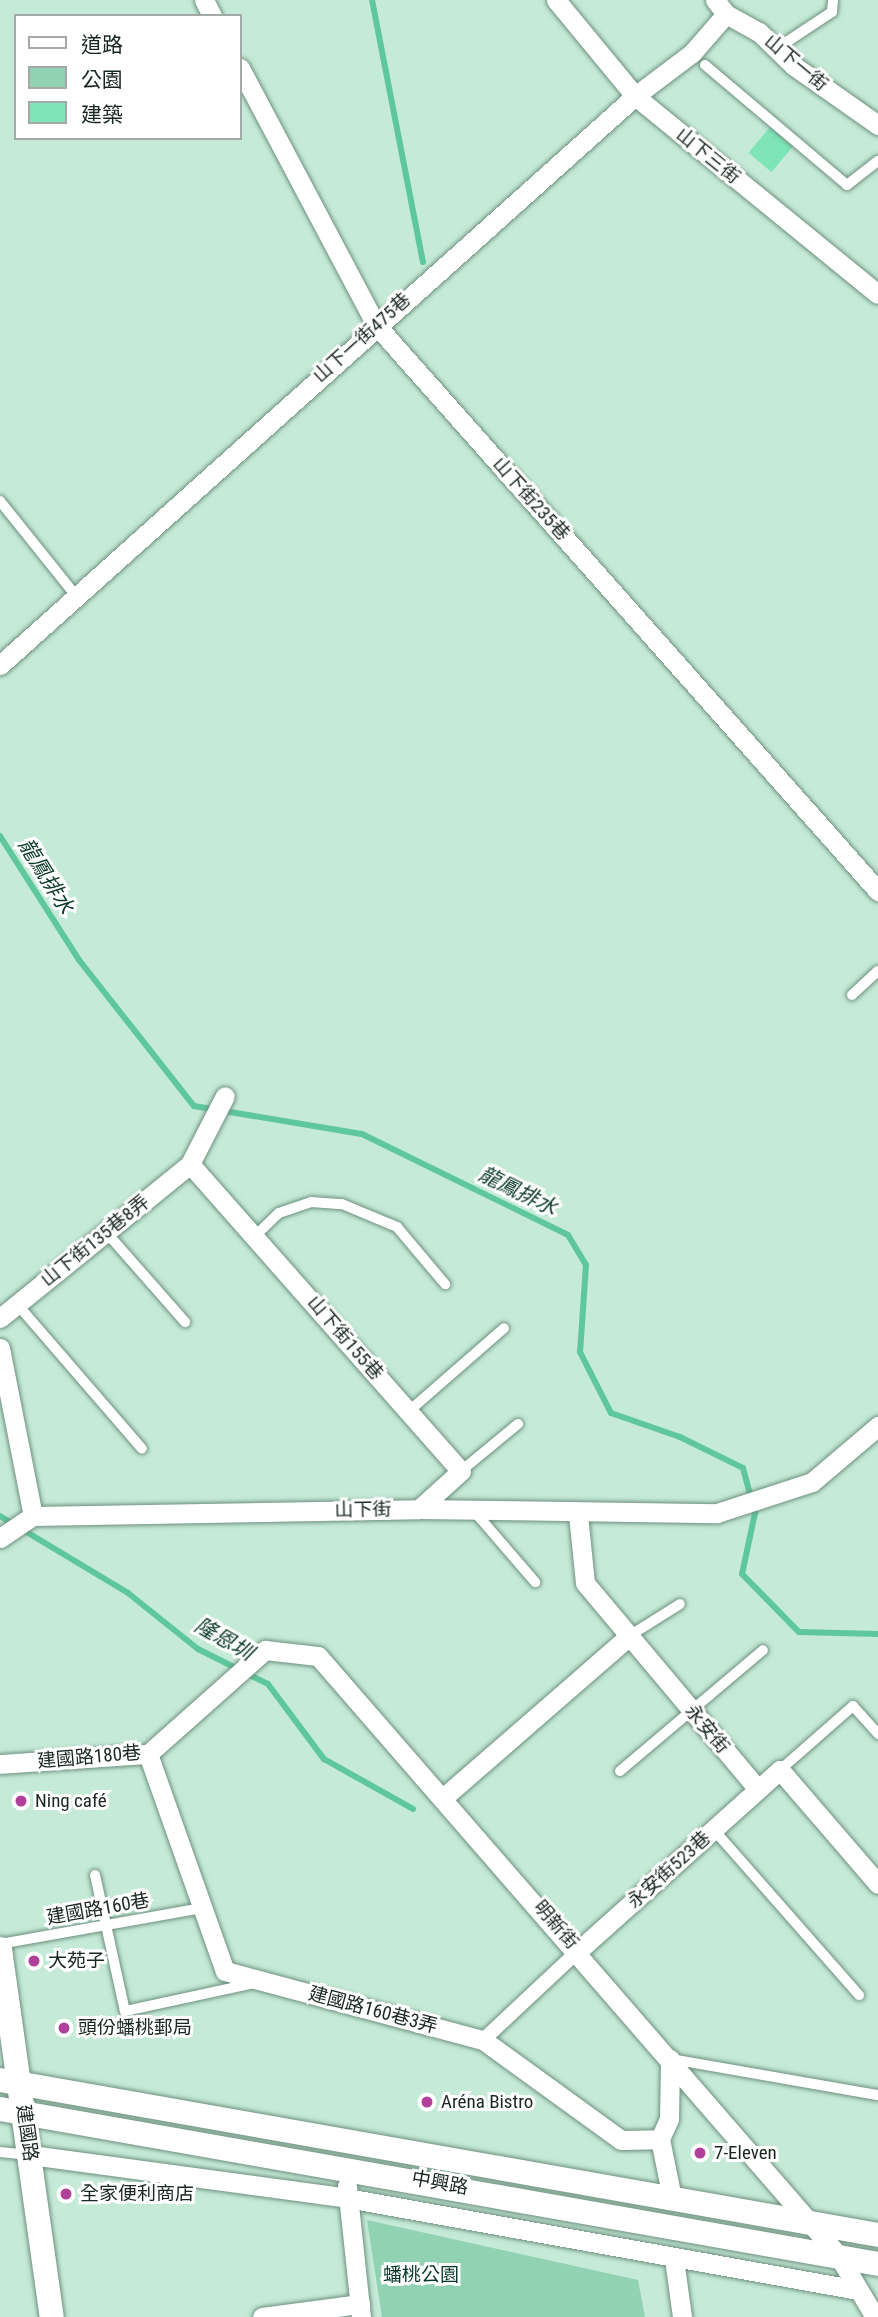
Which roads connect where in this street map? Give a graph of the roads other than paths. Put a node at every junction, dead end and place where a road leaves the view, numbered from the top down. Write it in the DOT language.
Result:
graph roads {
  1 [pos="556,0"];
  2 [pos="833,0"];
  3 [pos="721,7"];
  4 [pos="776,49"];
  5 [pos="705,65"];
  6 [pos="242,72"];
  7 [pos="635,96"];
  8 [pos="878,125"];
  9 [pos="878,161"];
  10 [pos="878,295"];
  11 [pos="376,325"];
  12 [pos="0,501"];
  13 [pos="77,597"];
  14 [pos="0,665"];
  15 [pos="878,891"];
  16 [pos="878,971"];
  17 [pos="852,995"];
  18 [pos="223,1099"];
  19 [pos="190,1164"];
  20 [pos="106,1232"];
  21 [pos="255,1236"];
  22 [pos="445,1284"];
  23 [pos="17,1304"];
  24 [pos="0,1318"];
  25 [pos="185,1322"];
  26 [pos="504,1328"];
  27 [pos="0,1348"];
  28 [pos="409,1411"];
  29 [pos="518,1424"];
  30 [pos="878,1426"];
  31 [pos="142,1448"];
  32 [pos="461,1471"];
  33 [pos="419,1509"];
  34 [pos="473,1511"];
  35 [pos="578,1515"];
  36 [pos="17,1526"];
  37 [pos="535,1582"];
  38 [pos="680,1604"];
  39 [pos="629,1636"];
  40 [pos="265,1650"];
  41 [pos="763,1650"];
  42 [pos="691,1710"];
  43 [pos="878,1734"];
  44 [pos="148,1754"];
  45 [pos="0,1764"];
  46 [pos="780,1770"];
  47 [pos="621,1771"];
  48 [pos="758,1789"];
  49 [pos="444,1797"];
  50 [pos="714,1830"];
  51 [pos="95,1875"];
  52 [pos="878,1884"];
  53 [pos="203,1908"];
  54 [pos="102,1926"];
  55 [pos="0,1947"];
  56 [pos="578,1951"];
  57 [pos="263,1981"];
  58 [pos="859,1995"];
  59 [pos="483,2040"];
  60 [pos="670,2059"];
  61 [pos="10,2082"];
  62 [pos="878,2095"];
  63 [pos="0,2109"];
  64 [pos="25,2114"];
  65 [pos="660,2139"];
  66 [pos="0,2151"];
  67 [pos="31,2155"];
  68 [pos="347,2167"];
  69 [pos="347,2198"];
  70 [pos="672,2198"];
  71 [pos="878,2235"];
  72 [pos="823,2239"];
  73 [pos="674,2259"];
  74 [pos="878,2264"];
  75 [pos="858,2290"];
  76 [pos="360,2311"];
  77 [pos="52,2317"];
  78 [pos="262,2317"];
  79 [pos="682,2317"];
  80 [pos="875,2317"];
  1 -- 7 [label="street, 山下三街"];
  2 -- 4 [label="lane"];
  3 -- 4 [label="street, 山下一街"];
  3 -- 7 [label="street, 山下一街475巷"];
  4 -- 8 [label="street, 山下一街"];
  5 -- 9 [label="lane"];
  6 -- 11 [label="street, 山下街235巷"];
  7 -- 10 [label="street, 山下三街"];
  7 -- 11 [label="street, 山下一街475巷"];
  11 -- 13 [label="street, 山下一街475巷"];
  11 -- 15 [label="street, 山下街235巷"];
  12 -- 13 [label="lane"];
  13 -- 14 [label="street, 山下一街475巷"];
  16 -- 17 [label="lane"];
  18 -- 19 [label="street"];
  19 -- 20 [label="street, 山下街135巷8弄"];
  19 -- 21 [label="street, 山下街155巷"];
  20 -- 23 [label="street, 山下街135巷8弄"];
  20 -- 25 [label="lane"];
  21 -- 22 [label="lane"];
  21 -- 28 [label="street, 山下街155巷"];
  23 -- 24 [label="street, 山下街135巷8弄"];
  23 -- 31 [label="lane"];
  26 -- 28 [label="lane"];
  27 -- 36 [label="street"];
  28 -- 32 [label="street, 山下街155巷"];
  29 -- 32 [label="lane"];
  30 -- 35 [label="street, 山下街"];
  32 -- 33 [label="street"];
  33 -- 34 [label="street, 山下街"];
  33 -- 36 [label="street, 山下街"];
  34 -- 35 [label="street, 山下街"];
  34 -- 37 [label="lane"];
  35 -- 39 [label="street, 永安街"];
  38 -- 39 [label="lane"];
  39 -- 42 [label="street, 永安街"];
  39 -- 49 [label="street"];
  40 -- 44 [label="street, 建國路180巷"];
  40 -- 49 [label="street, 明新街"];
  41 -- 42 [label="lane"];
  42 -- 47 [label="lane"];
  42 -- 48 [label="street, 永安街"];
  43 -- 46 [label="lane"];
  44 -- 45 [label="street, 建國路180巷"];
  44 -- 53 [label="street, 建國路160巷3弄"];
  46 -- 48 [label="street"];
  46 -- 52 [label="street"];
  48 -- 50 [label="street, 永安街523巷"];
  49 -- 56 [label="street, 明新街"];
  50 -- 56 [label="street, 永安街523巷"];
  50 -- 58 [label="lane"];
  51 -- 54 [label="lane"];
  53 -- 54 [label="lane, 建國路160巷"];
  53 -- 57 [label="street, 建國路160巷3弄"];
  54 -- 55 [label="lane, 建國路160巷"];
  54 -- 57 [label="lane"];
  55 -- 61 [label="street, 建國路"];
  56 -- 59 [label="street"];
  56 -- 60 [label="street, 明新街"];
  57 -- 59 [label="street, 建國路160巷3弄"];
  59 -- 65 [label="street, 建國路160巷3弄"];
  60 -- 62 [label="lane"];
  60 -- 65 [label="street"];
  60 -- 72 [label="street, 明新街"];
  61 -- 64 [label="street, 建國路"];
  61 -- 70 [label="street, 中興路"];
  63 -- 64 [label="street, 中興路"];
  64 -- 67 [label="street, 建國路"];
  64 -- 68 [label="street, 中興路"];
  65 -- 70 [label="street"];
  66 -- 67 [label="lane"];
  67 -- 69 [label="street"];
  67 -- 77 [label="street, 建國路"];
  68 -- 69 [label="street"];
  68 -- 72 [label="street, 中興路"];
  69 -- 73 [label="street"];
  69 -- 76 [label="street"];
  70 -- 72 [label="street, 中興路"];
  71 -- 72 [label="street, 中興路"];
  72 -- 74 [label="street, 中興路"];
  72 -- 75 [label="street, 明新街"];
  73 -- 75 [label="street"];
  73 -- 79 [label="street"];
  75 -- 80 [label="street, 明新街"];
  76 -- 78 [label="street"];
}
